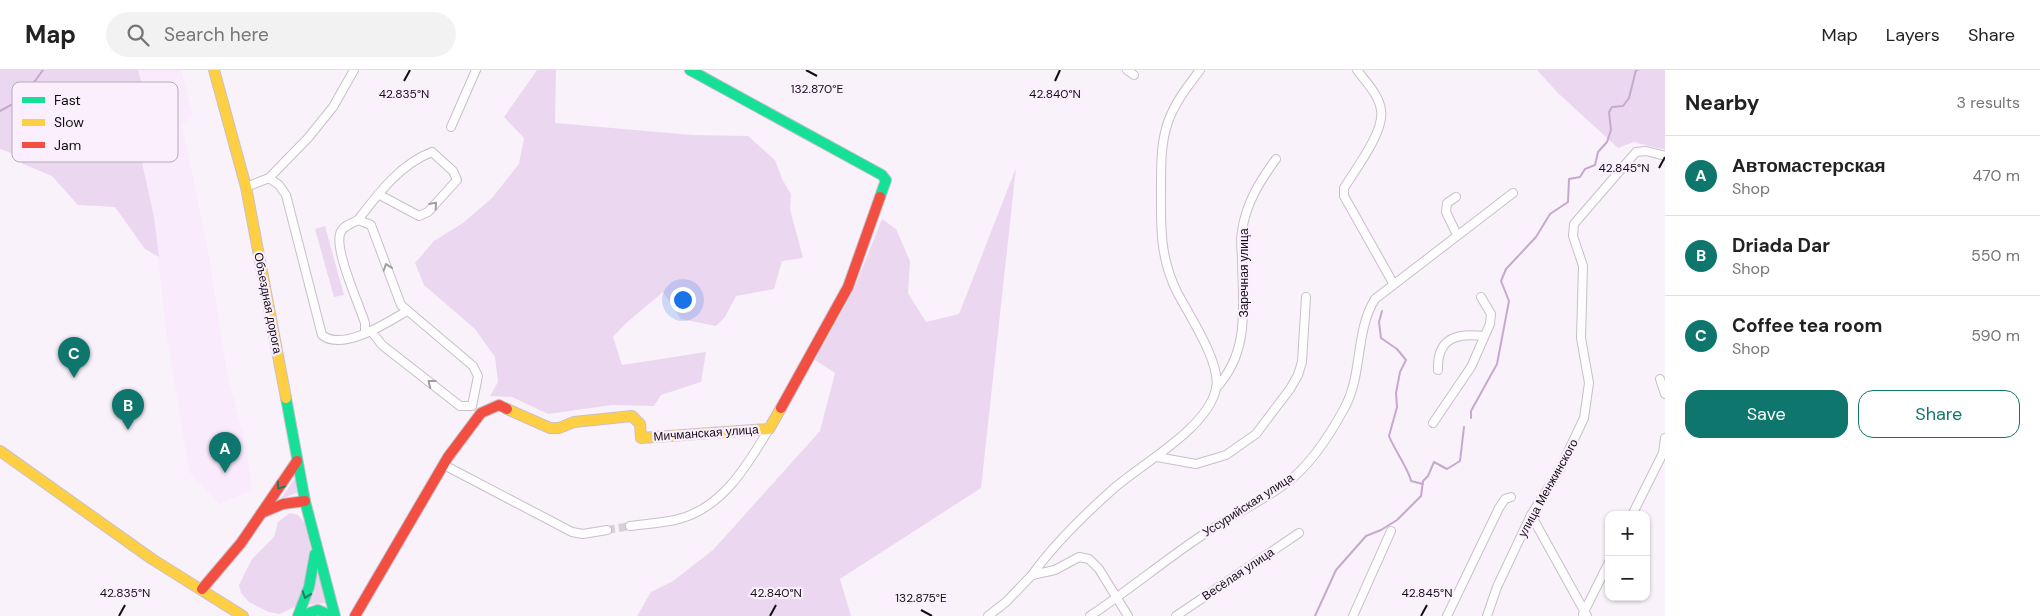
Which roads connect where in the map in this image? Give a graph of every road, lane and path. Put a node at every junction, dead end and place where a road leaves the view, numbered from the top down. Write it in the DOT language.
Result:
graph roads {
  1 [pos="214,70"];
  2 [pos="354,70"];
  3 [pos="476,70"];
  4 [pos="690,70"];
  5 [pos="1200,70"];
  6 [pos="1357,70"];
  7 [pos="451,127"];
  8 [pos="1665,156"];
  9 [pos="1276,159"];
  10 [pos="269,178"];
  11 [pos="246,187"];
  12 [pos="1513,193"];
  13 [pos="378,194"];
  14 [pos="1456,197"];
  15 [pos="358,220"];
  16 [pos="1458,235"];
  17 [pos="1393,282"];
  18 [pos="1306,297"];
  19 [pos="1481,297"];
  20 [pos="407,311"];
  21 [pos="368,332"];
  22 [pos="1483,336"];
  23 [pos="1438,370"];
  24 [pos="1660,379"];
  25 [pos="1216,388"];
  26 [pos="1665,394"];
  27 [pos="1433,423"];
  28 [pos="769,429"];
  29 [pos="1665,438"];
  30 [pos="0,451"];
  31 [pos="1157,457"];
  32 [pos="297,461"];
  33 [pos="444,466"];
  34 [pos="1511,497"];
  35 [pos="305,501"];
  36 [pos="1634,511"];
  37 [pos="264,512"];
  38 [pos="1531,515"];
  39 [pos="630,526"];
  40 [pos="607,530"];
  41 [pos="1391,531"];
  42 [pos="1299,533"];
  43 [pos="313,538"];
  44 [pos="1605,570"];
  45 [pos="1032,575"];
  46 [pos="202,588"];
  47 [pos="1117,598"];
  48 [pos="1584,615"];
  49 [pos="243,616"];
  50 [pos="299,616"];
  51 [pos="334,616"];
  52 [pos="355,616"];
  53 [pos="988,616"];
  54 [pos="1090,616"];
  55 [pos="1128,616"];
  56 [pos="1176,616"];
  57 [pos="1353,616"];
  58 [pos="1446,616"];
  59 [pos="1487,616"];
  1 -- 11 [label="main road, Объездная дорога"];
  2 -- 10 [label="street"];
  3 -- 7 [label="street"];
  4 -- 28 [label="main road, Мичманская улица"];
  5 -- 25 [label="street"];
  6 -- 17 [label="street"];
  8 -- 38 [label="street, улица Менжинского"];
  9 -- 25 [label="street, Заречная улица"];
  10 -- 11 [label="street"];
  10 -- 21 [label="street"];
  11 -- 32 [label="main road, Объездная дорога"];
  12 -- 16 [label="street"];
  13 -- 13 [label="street, one-way"];
  13 -- 15 [label="street"];
  14 -- 16 [label="street"];
  20 -- 15 [label="street, one-way"];
  15 -- 21 [label="street"];
  16 -- 17 [label="street"];
  17 -- 47 [label="street, Уссурийская улица"];
  18 -- 31 [label="street"];
  19 -- 22 [label="street"];
  20 -- 21 [label="street"];
  20 -- 21 [label="street, one-way"];
  22 -- 23 [label="street"];
  22 -- 27 [label="street"];
  24 -- 26 [label="street"];
  25 -- 31 [label="street, Заречная улица"];
  28 -- 33 [label="main road, Мичманская улица"];
  28 -- 39 [label="street"];
  29 -- 36 [label="street"];
  30 -- 46 [label="main road"];
  31 -- 45 [label="street, Заречная улица"];
  32 -- 35 [label="main road, Объездная дорога"];
  32 -- 37 [label="main road, one-way"];
  33 -- 40 [label="street"];
  33 -- 52 [label="main road, Мичманская улица"];
  34 -- 58 [label="street"];
  35 -- 37 [label="main road"];
  35 -- 43 [label="main road, Объездная дорога"];
  37 -- 46 [label="main road"];
  38 -- 48 [label="street"];
  38 -- 59 [label="street, улица Менжинского"];
  41 -- 57 [label="street"];
  42 -- 56 [label="street, Весёлая улица"];
  43 -- 50 [label="main road, one-way"];
  43 -- 51 [label="main road"];
  44 -- 48 [label="street"];
  45 -- 47 [label="street"];
  45 -- 53 [label="street, Заречная улица"];
  46 -- 49 [label="main road"];
  47 -- 54 [label="street, Уссурийская улица"];
  47 -- 55 [label="street"];
  50 -- 51 [label="main road"];
}
